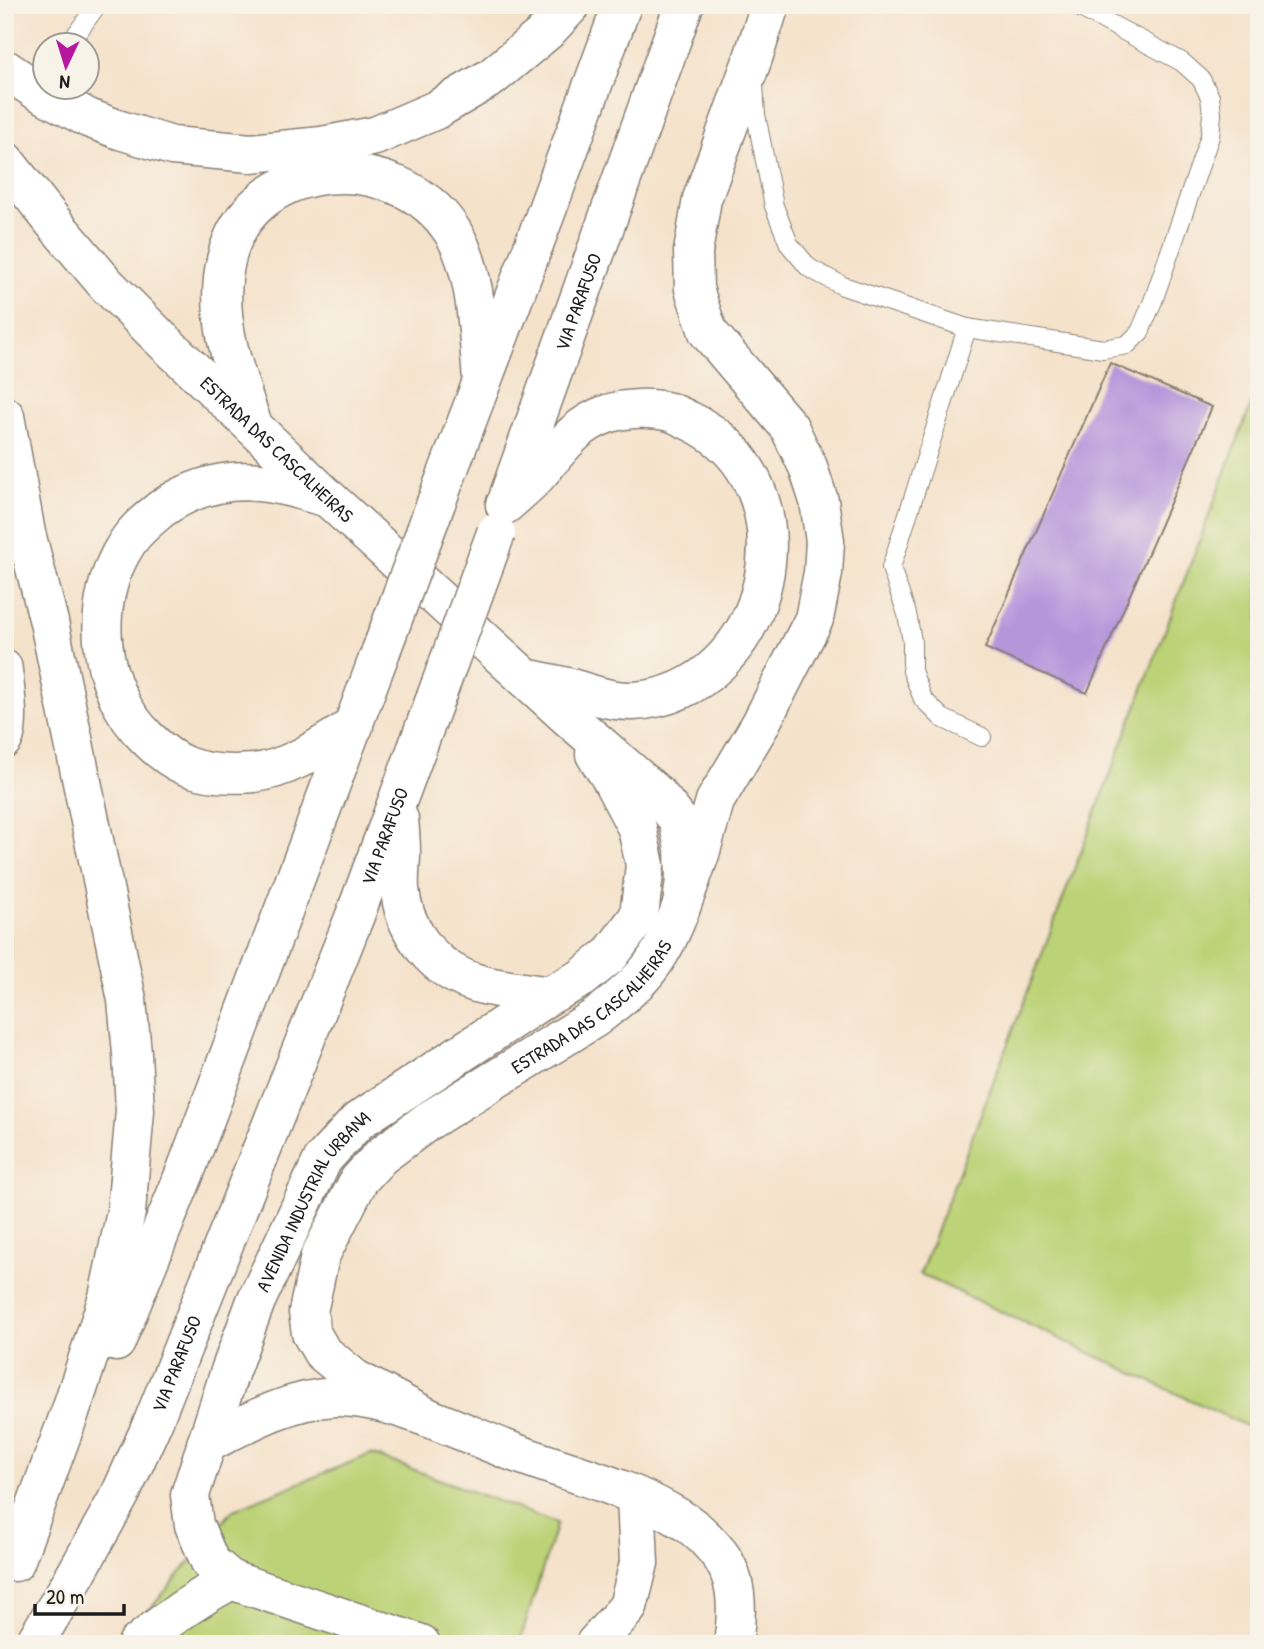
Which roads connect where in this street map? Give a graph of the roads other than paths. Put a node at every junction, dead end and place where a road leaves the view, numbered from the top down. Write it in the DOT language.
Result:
graph roads {
  1 [pos="97,5"];
  2 [pos="572,5"];
  3 [pos="622,5"];
  4 [pos="684,5"];
  5 [pos="770,5"];
  6 [pos="1075,5"];
  7 [pos="78,32"];
  8 [pos="754,58"];
  9 [pos="29,78"];
  10 [pos="5,161"];
  11 [pos="967,328"];
  12 [pos="482,380"];
  13 [pos="253,425"];
  14 [pos="6,427"];
  15 [pos="328,498"];
  16 [pos="500,519"];
  17 [pos="5,667"];
  18 [pos="525,678"];
  19 [pos="569,718"];
  20 [pos="354,726"];
  21 [pos="982,737"];
  22 [pos="5,741"];
  23 [pos="397,803"];
  24 [pos="680,910"];
  25 [pos="548,996"];
  26 [pos="427,1417"];
  27 [pos="206,1444"];
  28 [pos="636,1496"];
  29 [pos="10,1570"];
  30 [pos="231,1580"];
  31 [pos="34,1644"];
  32 [pos="137,1644"];
  33 [pos="421,1644"];
  34 [pos="595,1644"];
  35 [pos="733,1644"];
  1 -- 7 [label="lane"];
  2 -- 9 [label="main road"];
  3 -- 12 [label="main road"];
  4 -- 16 [label="main road, VIA PARAFUSO"];
  5 -- 8 [label="main road"];
  6 -- 11 [label="lane"];
  8 -- 11 [label="lane"];
  8 -- 24 [label="main road"];
  10 -- 13 [label="main road, ESTRADA DAS CASCALHEIRAS"];
  11 -- 21 [label="lane"];
  12 -- 13 [label="main road"];
  12 -- 20 [label="main road, bridge"];
  13 -- 15 [label="main road, ESTRADA DAS CASCALHEIRAS"];
  14 -- 29 [label="main road"];
  15 -- 18 [label="main road, ESTRADA DAS CASCALHEIRAS"];
  15 -- 20 [label="main road"];
  16 -- 18 [label="main road"];
  16 -- 23 [label="main road, VIA PARAFUSO, bridge"];
  17 -- 22 [label="street"];
  18 -- 19 [label="main road, ESTRADA DAS CASCALHEIRAS"];
  19 -- 24 [label="main road, ESTRADA DAS CASCALHEIRAS"];
  19 -- 25 [label="main road, ESTRADA DAS CASCALHEIRAS"];
  20 -- 29 [label="main road"];
  23 -- 25 [label="main road"];
  23 -- 31 [label="main road, VIA PARAFUSO"];
  24 -- 26 [label="main road, ESTRADA DAS CASCALHEIRAS"];
  25 -- 27 [label="main road, AVENIDA INDUSTRIAL URBANA"];
  26 -- 27 [label="main road"];
  26 -- 28 [label="main road"];
  27 -- 30 [label="main road, AVENIDA INDUSTRIAL URBANA"];
  28 -- 34 [label="main road"];
  28 -- 35 [label="main road"];
  30 -- 32 [label="main road"];
  30 -- 33 [label="main road"];
}
